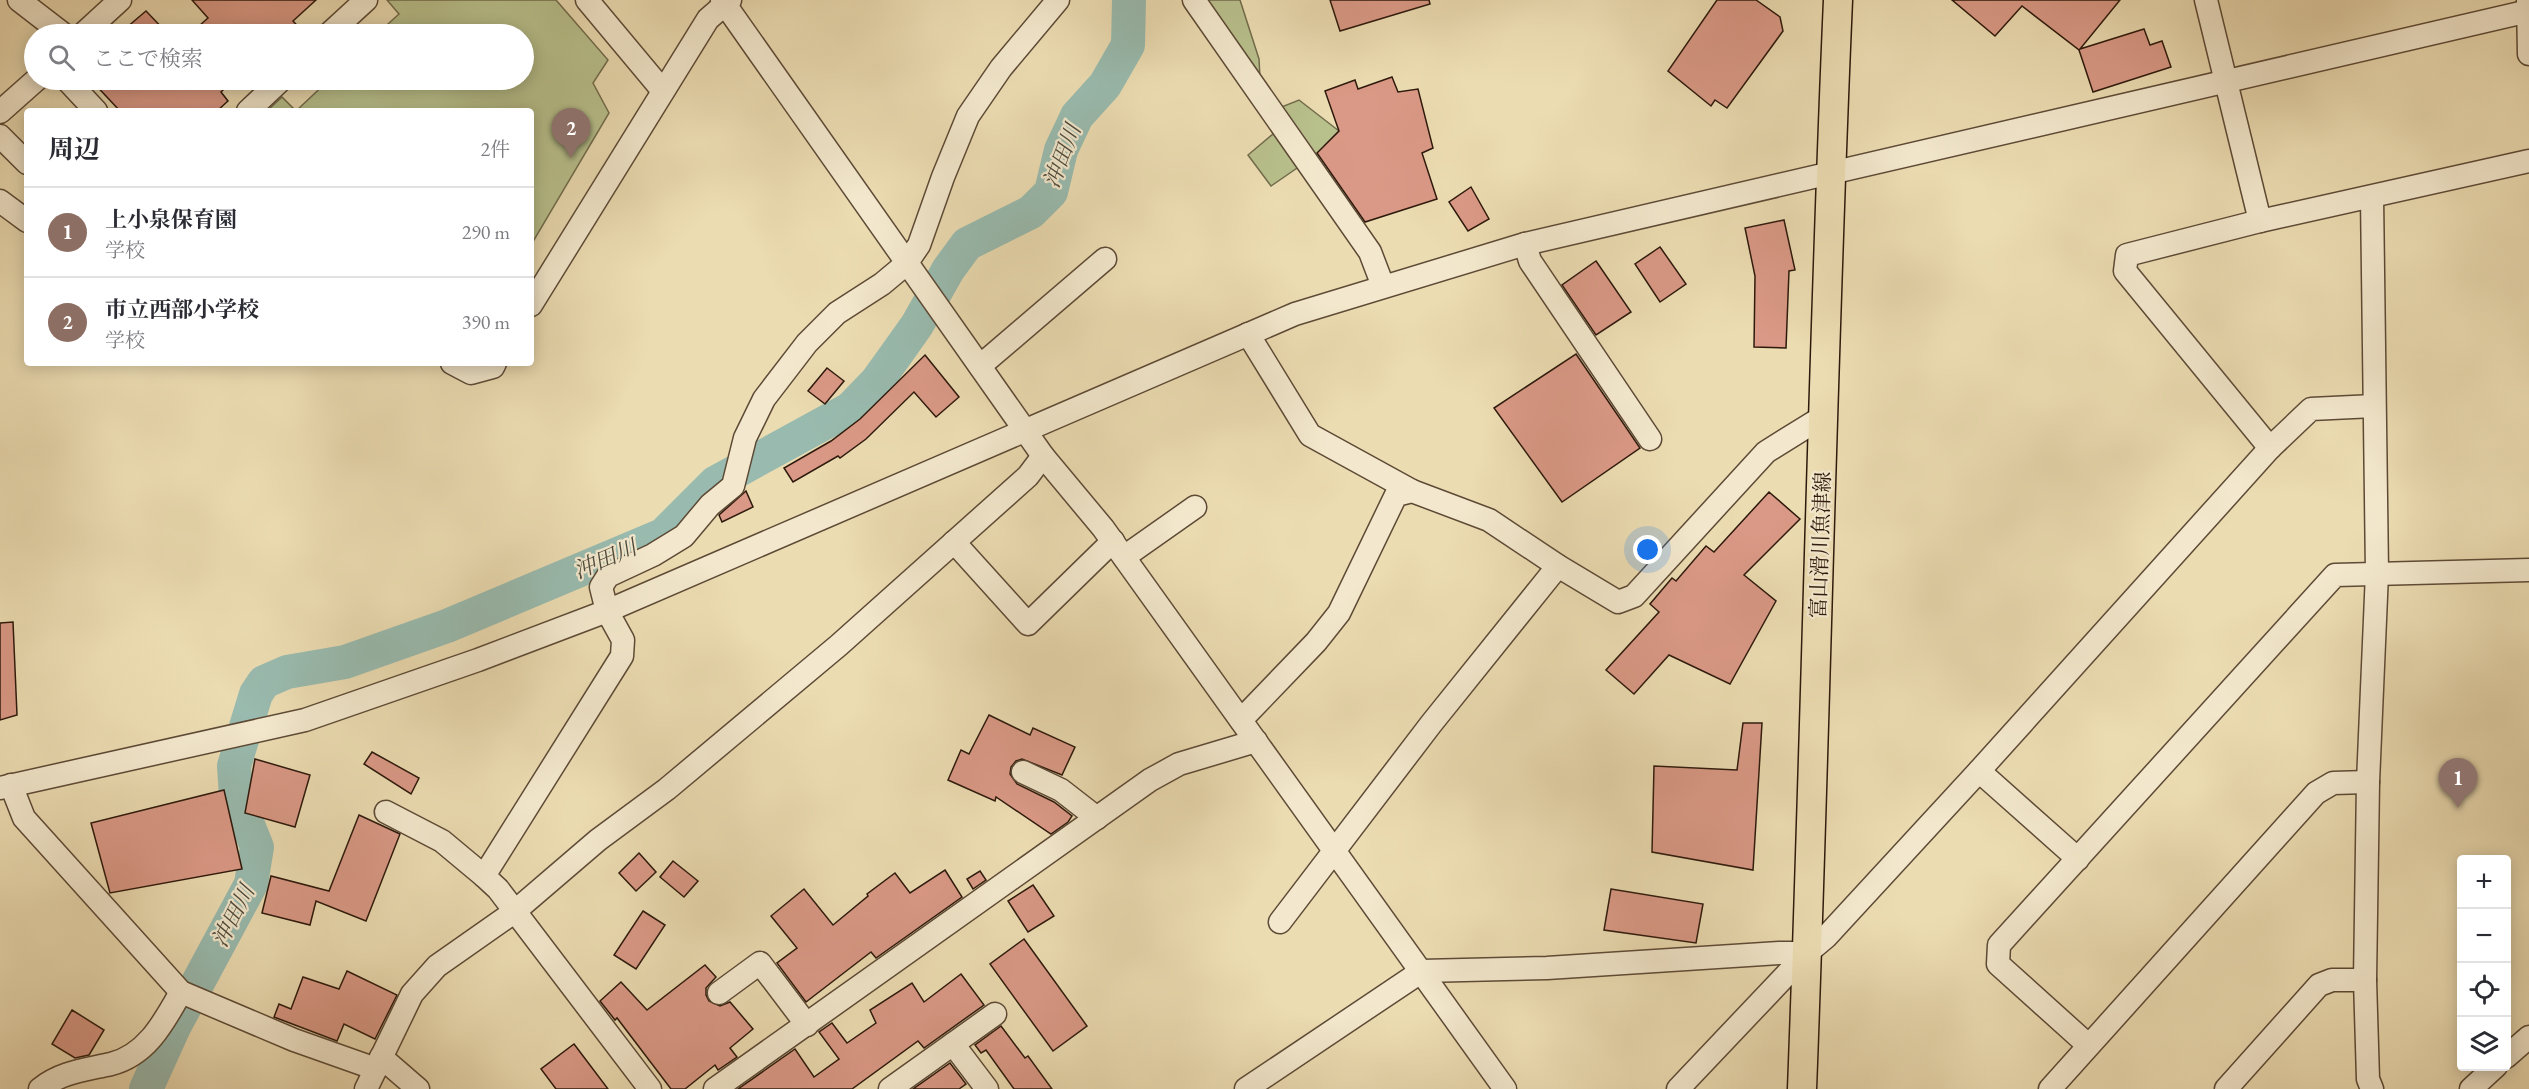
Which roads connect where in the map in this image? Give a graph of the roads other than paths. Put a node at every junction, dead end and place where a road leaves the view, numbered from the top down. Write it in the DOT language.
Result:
graph roads {
  1 [pos="19,0"];
  2 [pos="120,0"];
  3 [pos="366,0"];
  4 [pos="587,0"];
  5 [pos="1058,0"];
  6 [pos="1194,0"];
  7 [pos="1838,0"];
  8 [pos="2206,0"];
  9 [pos="2528,0"];
  10 [pos="726,1"];
  11 [pos="2529,11"];
  12 [pos="50,24"];
  13 [pos="94,24"];
  14 [pos="340,24"];
  15 [pos="2529,54"];
  16 [pos="2226,81"];
  17 [pos="25,90"];
  18 [pos="76,90"];
  19 [pos="271,90"];
  20 [pos="663,91"];
  21 [pos="93,108"];
  22 [pos="251,108"];
  23 [pos="0,112"];
  24 [pos="0,136"];
  25 [pos="24,160"];
  26 [pos="2529,161"];
  27 [pos="1830,174"];
  28 [pos="2372,197"];
  29 [pos="0,201"];
  30 [pos="24,219"];
  31 [pos="2260,221"];
  32 [pos="1525,244"];
  33 [pos="1105,259"];
  34 [pos="906,264"];
  35 [pos="1383,286"];
  36 [pos="534,300"];
  37 [pos="1248,334"];
  38 [pos="458,366"];
  39 [pos="493,366"];
  40 [pos="980,366"];
  41 [pos="2374,406"];
  42 [pos="1824,416"];
  43 [pos="1025,430"];
  44 [pos="1650,439"];
  45 [pos="2270,448"];
  46 [pos="1043,456"];
  47 [pos="1412,491"];
  48 [pos="1195,507"];
  49 [pos="954,542"];
  50 [pos="1118,549"];
  51 [pos="1558,566"];
  52 [pos="2529,570"];
  53 [pos="2377,573"];
  54 [pos="607,611"];
  55 [pos="1241,720"];
  56 [pos="1256,741"];
  57 [pos="1979,771"];
  58 [pos="1023,772"];
  59 [pos="2368,782"];
  60 [pos="6,787"];
  61 [pos="386,812"];
  62 [pos="1096,818"];
  63 [pos="1334,849"];
  64 [pos="2078,859"];
  65 [pos="484,876"];
  66 [pos="514,912"];
  67 [pos="1280,922"];
  68 [pos="1807,953"];
  69 [pos="1422,971"];
  70 [pos="2366,980"];
  71 [pos="181,992"];
  72 [pos="719,993"];
  73 [pos="995,1014"];
  74 [pos="807,1025"];
  75 [pos="2529,1037"];
  76 [pos="953,1044"];
  77 [pos="2088,1045"];
  78 [pos="2511,1053"];
  79 [pos="2491,1071"];
  80 [pos="374,1072"];
  81 [pos="40,1089"];
  82 [pos="418,1089"];
  83 [pos="650,1089"];
  84 [pos="715,1089"];
  85 [pos="890,1089"];
  86 [pos="987,1089"];
  87 [pos="1246,1089"];
  88 [pos="1505,1089"];
  89 [pos="1678,1089"];
  90 [pos="1802,1089"];
  91 [pos="2050,1089"];
  92 [pos="2226,1089"];
  93 [pos="2372,1089"];
  94 [pos="2471,1089"];
  1 -- 12 [label="street"];
  2 -- 13 [label="street"];
  3 -- 14 [label="street"];
  4 -- 20 [label="street"];
  5 -- 34 [label="street"];
  6 -- 35 [label="street"];
  7 -- 27 [label="main road, 富山滑川魚津線"];
  8 -- 16 [label="street"];
  9 -- 11 [label="street"];
  10 -- 20 [label="street"];
  10 -- 34 [label="street"];
  11 -- 15 [label="street"];
  11 -- 16 [label="street"];
  16 -- 27 [label="street"];
  16 -- 31 [label="street"];
  17 -- 23 [label="street"];
  18 -- 21 [label="street"];
  19 -- 22 [label="street"];
  20 -- 36 [label="street"];
  24 -- 25 [label="street"];
  26 -- 28 [label="street"];
  27 -- 32 [label="street"];
  27 -- 42 [label="main road, 富山滑川魚津線"];
  28 -- 31 [label="street"];
  28 -- 41 [label="street"];
  29 -- 30 [label="street"];
  31 -- 45 [label="street"];
  32 -- 35 [label="street"];
  32 -- 44 [label="street"];
  33 -- 40 [label="street"];
  34 -- 40 [label="street"];
  34 -- 54 [label="street"];
  35 -- 37 [label="street"];
  37 -- 43 [label="street"];
  37 -- 47 [label="street"];
  38 -- 39 [label="street"];
  40 -- 43 [label="street"];
  41 -- 45 [label="street"];
  41 -- 53 [label="street"];
  42 -- 51 [label="street"];
  42 -- 68 [label="main road, 富山滑川魚津線"];
  43 -- 46 [label="street"];
  43 -- 54 [label="street"];
  45 -- 57 [label="street"];
  46 -- 49 [label="street"];
  46 -- 50 [label="street"];
  47 -- 51 [label="street"];
  47 -- 55 [label="street"];
  48 -- 50 [label="street"];
  49 -- 50 [label="street"];
  49 -- 66 [label="street"];
  50 -- 55 [label="street"];
  51 -- 63 [label="street"];
  52 -- 53 [label="street"];
  53 -- 59 [label="street"];
  53 -- 64 [label="street"];
  54 -- 60 [label="street"];
  54 -- 65 [label="street"];
  55 -- 56 [label="street"];
  56 -- 62 [label="street"];
  56 -- 63 [label="street"];
  57 -- 64 [label="street"];
  57 -- 68 [label="street"];
  58 -- 62 [label="street"];
  59 -- 70 [label="street"];
  59 -- 77 [label="street"];
  60 -- 71 [label="street"];
  61 -- 65 [label="street"];
  62 -- 74 [label="street"];
  63 -- 67 [label="street"];
  63 -- 69 [label="street"];
  64 -- 77 [label="street"];
  65 -- 66 [label="street"];
  66 -- 80 [label="street"];
  66 -- 83 [label="street"];
  68 -- 69 [label="street"];
  68 -- 89 [label="street"];
  68 -- 90 [label="main road, 富山滑川魚津線"];
  69 -- 87 [label="street"];
  69 -- 88 [label="street"];
  70 -- 92 [label="street"];
  70 -- 93 [label="street"];
  71 -- 80 [label="street"];
  71 -- 81 [label="street"];
  72 -- 74 [label="street"];
  73 -- 76 [label="street"];
  74 -- 84 [label="street"];
  75 -- 78 [label="street"];
  76 -- 85 [label="street"];
  76 -- 86 [label="street"];
  77 -- 91 [label="street"];
  79 -- 94 [label="street"];
  80 -- 82 [label="street"];
}
